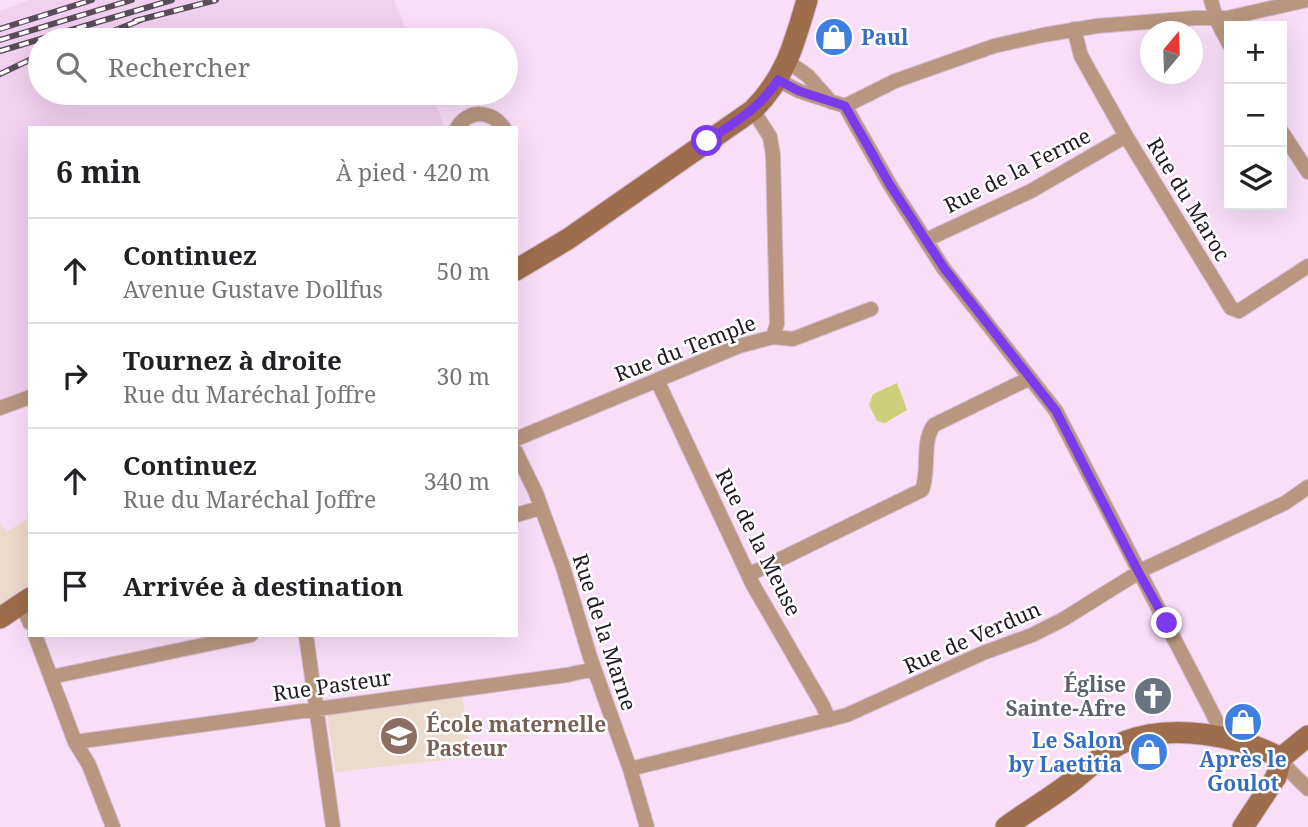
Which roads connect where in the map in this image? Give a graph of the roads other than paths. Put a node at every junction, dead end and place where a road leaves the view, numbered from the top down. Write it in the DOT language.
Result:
graph roads {
  1 [pos="807,0"];
  2 [pos="1211,0"];
  3 [pos="1307,0"];
  4 [pos="1216,19"];
  5 [pos="1074,29"];
  6 [pos="1224,34"];
  7 [pos="783,71"];
  8 [pos="839,105"];
  9 [pos="753,110"];
  10 [pos="459,126"];
  11 [pos="502,126"];
  12 [pos="1126,136"];
  13 [pos="1287,140"];
  14 [pos="1308,172"];
  15 [pos="926,240"];
  16 [pos="1308,266"];
  17 [pos="518,269"];
  18 [pos="871,309"];
  19 [pos="773,337"];
  20 [pos="1030,378"];
  21 [pos="657,380"];
  22 [pos="28,398"];
  23 [pos="0,408"];
  24 [pos="518,438"];
  25 [pos="518,457"];
  26 [pos="1308,487"];
  27 [pos="540,508"];
  28 [pos="518,514"];
  29 [pos="1139,573"];
  30 [pos="748,575"];
  31 [pos="28,610"];
  32 [pos="28,611"];
  33 [pos="0,618"];
  34 [pos="0,631"];
  35 [pos="36,637"];
  36 [pos="241,637"];
  37 [pos="306,637"];
  38 [pos="594,669"];
  39 [pos="51,677"];
  40 [pos="318,708"];
  41 [pos="829,720"];
  42 [pos="1308,736"];
  43 [pos="1220,737"];
  44 [pos="75,742"];
  45 [pos="1281,758"];
  46 [pos="630,769"];
  47 [pos="1308,789"];
  48 [pos="113,827"];
  49 [pos="333,827"];
  50 [pos="647,827"];
  51 [pos="1006,827"];
  52 [pos="1243,827"];
  1 -- 7 [label="main road"];
  2 -- 4 [label="street"];
  3 -- 4 [label="street"];
  4 -- 5 [label="street"];
  4 -- 6 [label="street"];
  5 -- 8 [label="street"];
  5 -- 12 [label="street, Rue du Maroc"];
  7 -- 8 [label="street"];
  7 -- 8 [label="street"];
  7 -- 9 [label="main road"];
  8 -- 15 [label="street"];
  9 -- 17 [label="main road"];
  9 -- 19 [label="street"];
  10 -- 11 [label="street"];
  12 -- 15 [label="street, Rue de la Ferme"];
  12 -- 16 [label="street, Rue du Maroc"];
  13 -- 14 [label="street"];
  15 -- 20 [label="street"];
  18 -- 19 [label="street, Rue du Temple"];
  19 -- 21 [label="street, Rue du Temple"];
  20 -- 29 [label="street"];
  20 -- 30 [label="street"];
  21 -- 24 [label="street, Rue du Temple"];
  21 -- 30 [label="street, Rue de la Meuse"];
  22 -- 23 [label="street"];
  25 -- 27 [label="street, Rue de la Marne"];
  26 -- 29 [label="street, Rue de Verdun"];
  27 -- 28 [label="street"];
  27 -- 38 [label="street, Rue de la Marne"];
  29 -- 41 [label="street, Rue de Verdun"];
  29 -- 43 [label="street"];
  30 -- 41 [label="street, Rue de la Meuse"];
  31 -- 33 [label="main road"];
  32 -- 34 [label="main road"];
  35 -- 39 [label="street"];
  36 -- 39 [label="street"];
  37 -- 40 [label="street"];
  38 -- 40 [label="street, Rue Pasteur"];
  38 -- 46 [label="street, Rue de la Marne"];
  39 -- 44 [label="street"];
  40 -- 44 [label="street, Rue Pasteur"];
  40 -- 49 [label="street"];
  41 -- 46 [label="street, Rue de Verdun"];
  42 -- 45 [label="main road"];
  43 -- 45 [label="main road"];
  43 -- 51 [label="main road"];
  44 -- 48 [label="street"];
  45 -- 47 [label="street"];
  45 -- 52 [label="main road"];
  46 -- 50 [label="street, Rue de la Marne"];
}
